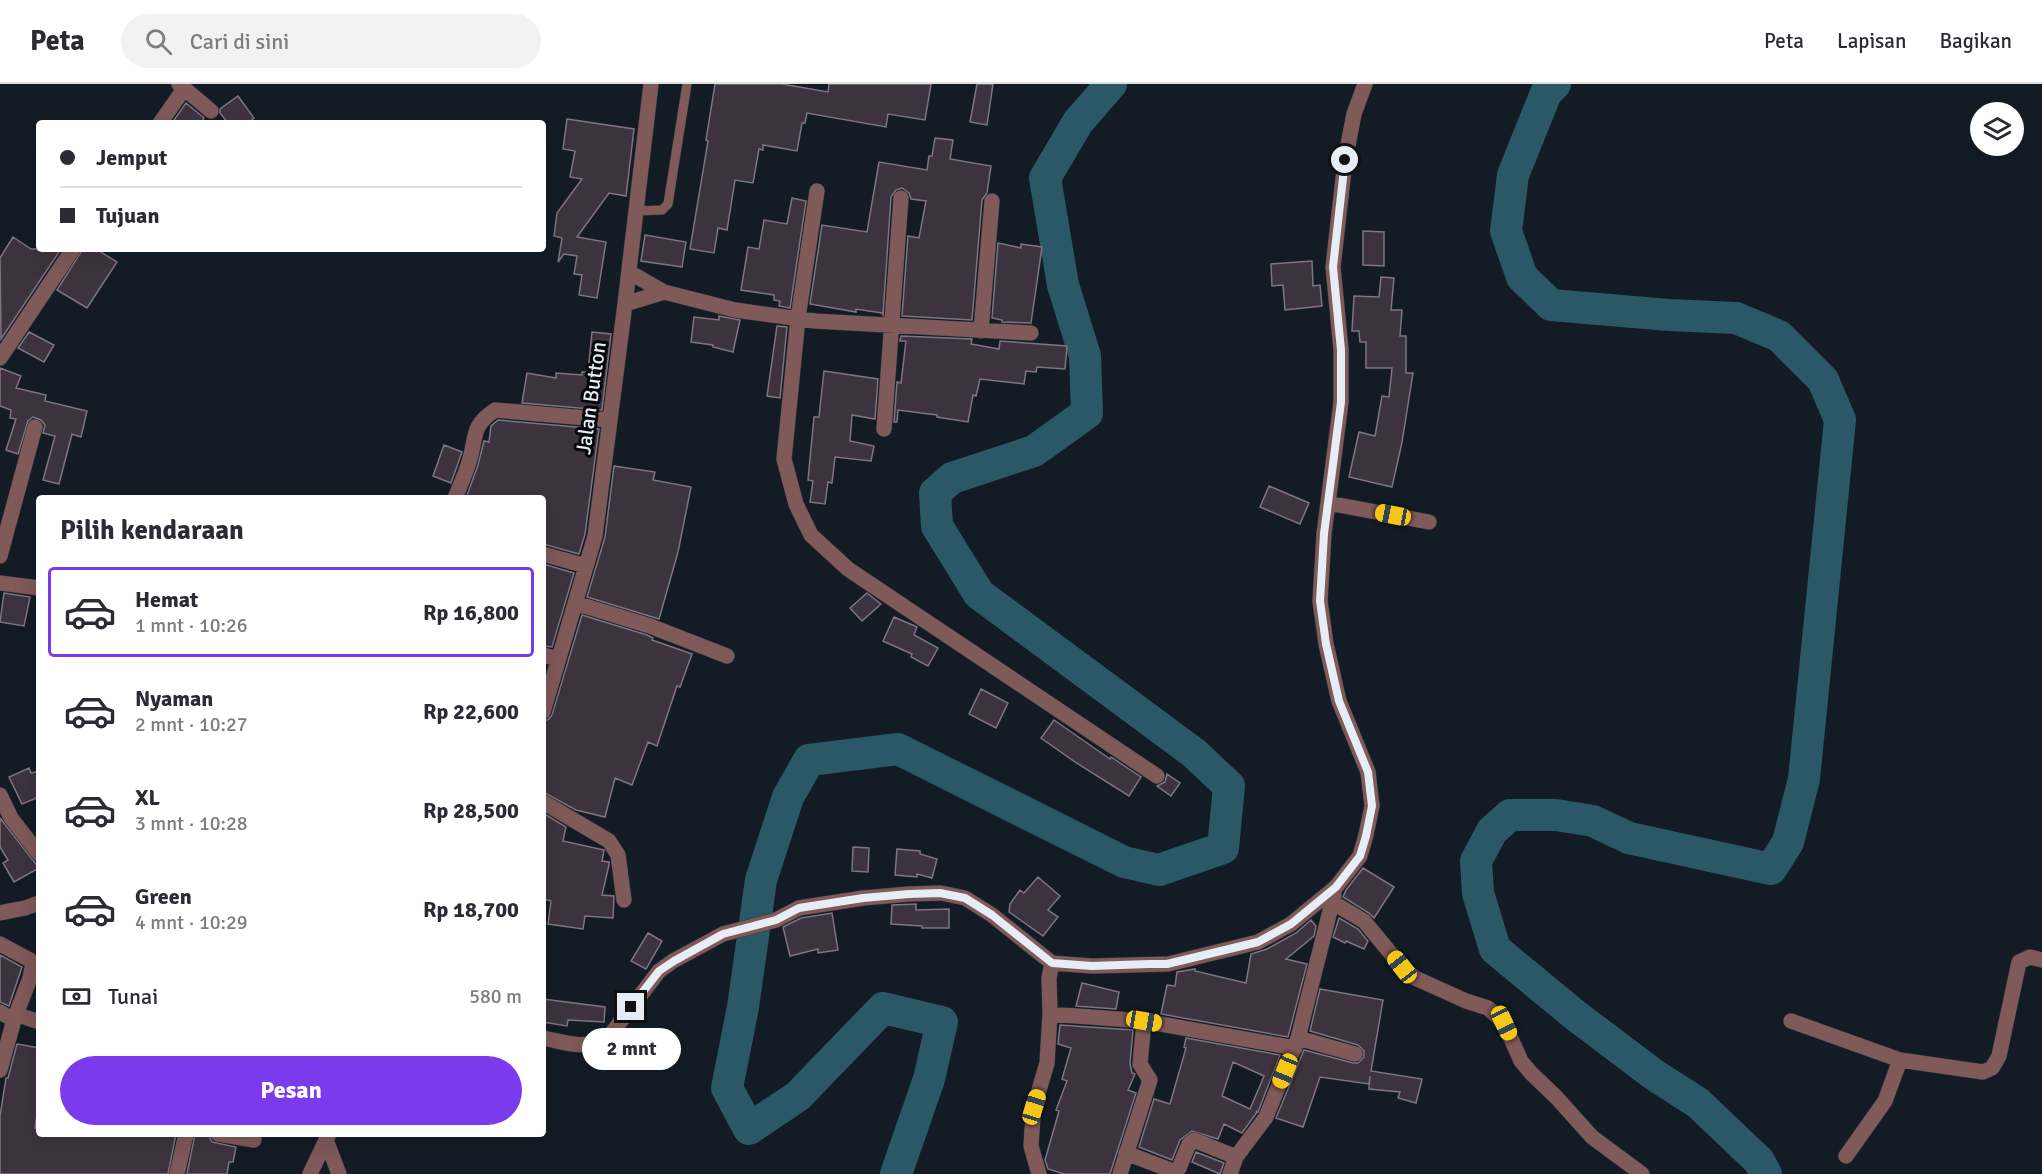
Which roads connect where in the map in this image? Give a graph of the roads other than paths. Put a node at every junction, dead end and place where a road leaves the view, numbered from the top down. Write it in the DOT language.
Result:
graph roads {
  1 [pos="651,84"];
  2 [pos="687,84"];
  3 [pos="1365,84"];
  4 [pos="182,87"];
  5 [pos="211,111"];
  6 [pos="162,120"];
  7 [pos="817,192"];
  8 [pos="901,198"];
  9 [pos="992,201"];
  10 [pos="636,211"];
  11 [pos="71,252"];
  12 [pos="629,272"];
  13 [pos="663,292"];
  14 [pos="625,304"];
  15 [pos="798,318"];
  16 [pos="890,325"];
  17 [pos="981,330"];
  18 [pos="1031,333"];
  19 [pos="0,358"];
  20 [pos="609,420"];
  21 [pos="35,427"];
  22 [pos="884,429"];
  23 [pos="456,495"];
  24 [pos="1328,503"];
  25 [pos="1429,522"];
  26 [pos="546,555"];
  27 [pos="0,556"];
  28 [pos="586,566"];
  29 [pos="0,583"];
  30 [pos="36,588"];
  31 [pos="575,603"];
  32 [pos="546,656"];
  33 [pos="727,656"];
  34 [pos="558,659"];
  35 [pos="546,701"];
  36 [pos="1157,776"];
  37 [pos="0,795"];
  38 [pos="546,804"];
  39 [pos="36,850"];
  40 [pos="1334,895"];
  41 [pos="624,900"];
  42 [pos="36,904"];
  43 [pos="0,913"];
  44 [pos="0,944"];
  45 [pos="2042,960"];
  46 [pos="1052,963"];
  47 [pos="0,1012"];
  48 [pos="1050,1014"];
  49 [pos="15,1017"];
  50 [pos="36,1021"];
  51 [pos="1144,1021"];
  52 [pos="1791,1021"];
  53 [pos="546,1039"];
  54 [pos="1296,1043"];
  55 [pos="1355,1054"];
  56 [pos="1900,1060"];
  57 [pos="0,1071"];
  58 [pos="0,1082"];
  59 [pos="185,1137"];
  60 [pos="236,1137"];
  61 [pos="328,1137"];
  62 [pos="254,1140"];
  63 [pos="1126,1153"];
  64 [pos="1236,1156"];
  65 [pos="1846,1156"];
  66 [pos="177,1174"];
  67 [pos="310,1174"];
  68 [pos="339,1174"];
  69 [pos="1039,1174"];
  70 [pos="1120,1174"];
  71 [pos="1230,1174"];
  72 [pos="1642,1174"];
  1 -- 10 [label="street, Jalan Button"];
  2 -- 10 [label="lane"];
  3 -- 24 [label="street"];
  4 -- 5 [label="street"];
  4 -- 6 [label="street"];
  7 -- 15 [label="street"];
  8 -- 16 [label="street"];
  9 -- 17 [label="street"];
  10 -- 12 [label="street, Jalan Button"];
  11 -- 19 [label="street"];
  12 -- 13 [label="street"];
  12 -- 14 [label="street, Jalan Button"];
  13 -- 14 [label="street"];
  13 -- 15 [label="street"];
  14 -- 20 [label="street, Jalan Button"];
  15 -- 16 [label="street"];
  15 -- 36 [label="street"];
  16 -- 17 [label="street"];
  16 -- 22 [label="street"];
  17 -- 18 [label="street"];
  20 -- 23 [label="street"];
  20 -- 28 [label="street, Jalan Button"];
  21 -- 27 [label="street"];
  24 -- 25 [label="street"];
  24 -- 40 [label="street"];
  26 -- 28 [label="street"];
  28 -- 31 [label="street, Jalan Button"];
  29 -- 30 [label="street"];
  31 -- 33 [label="street"];
  31 -- 34 [label="street, Jalan Button"];
  32 -- 34 [label="street"];
  34 -- 35 [label="street, Jalan Button"];
  37 -- 39 [label="street"];
  38 -- 41 [label="street"];
  40 -- 46 [label="street"];
  40 -- 54 [label="street"];
  40 -- 72 [label="street"];
  42 -- 43 [label="street"];
  44 -- 49 [label="street"];
  45 -- 56 [label="street"];
  46 -- 48 [label="street"];
  46 -- 53 [label="street"];
  47 -- 49 [label="street"];
  48 -- 51 [label="street"];
  48 -- 69 [label="street"];
  49 -- 50 [label="street"];
  49 -- 57 [label="street"];
  51 -- 54 [label="street"];
  51 -- 63 [label="street"];
  52 -- 56 [label="street"];
  54 -- 55 [label="street"];
  54 -- 64 [label="street"];
  56 -- 65 [label="street"];
  57 -- 58 [label="street"];
  59 -- 66 [label="street"];
  60 -- 62 [label="street"];
  61 -- 67 [label="street"];
  61 -- 68 [label="street"];
  63 -- 64 [label="street"];
  63 -- 70 [label="street"];
  64 -- 71 [label="street"];
}
